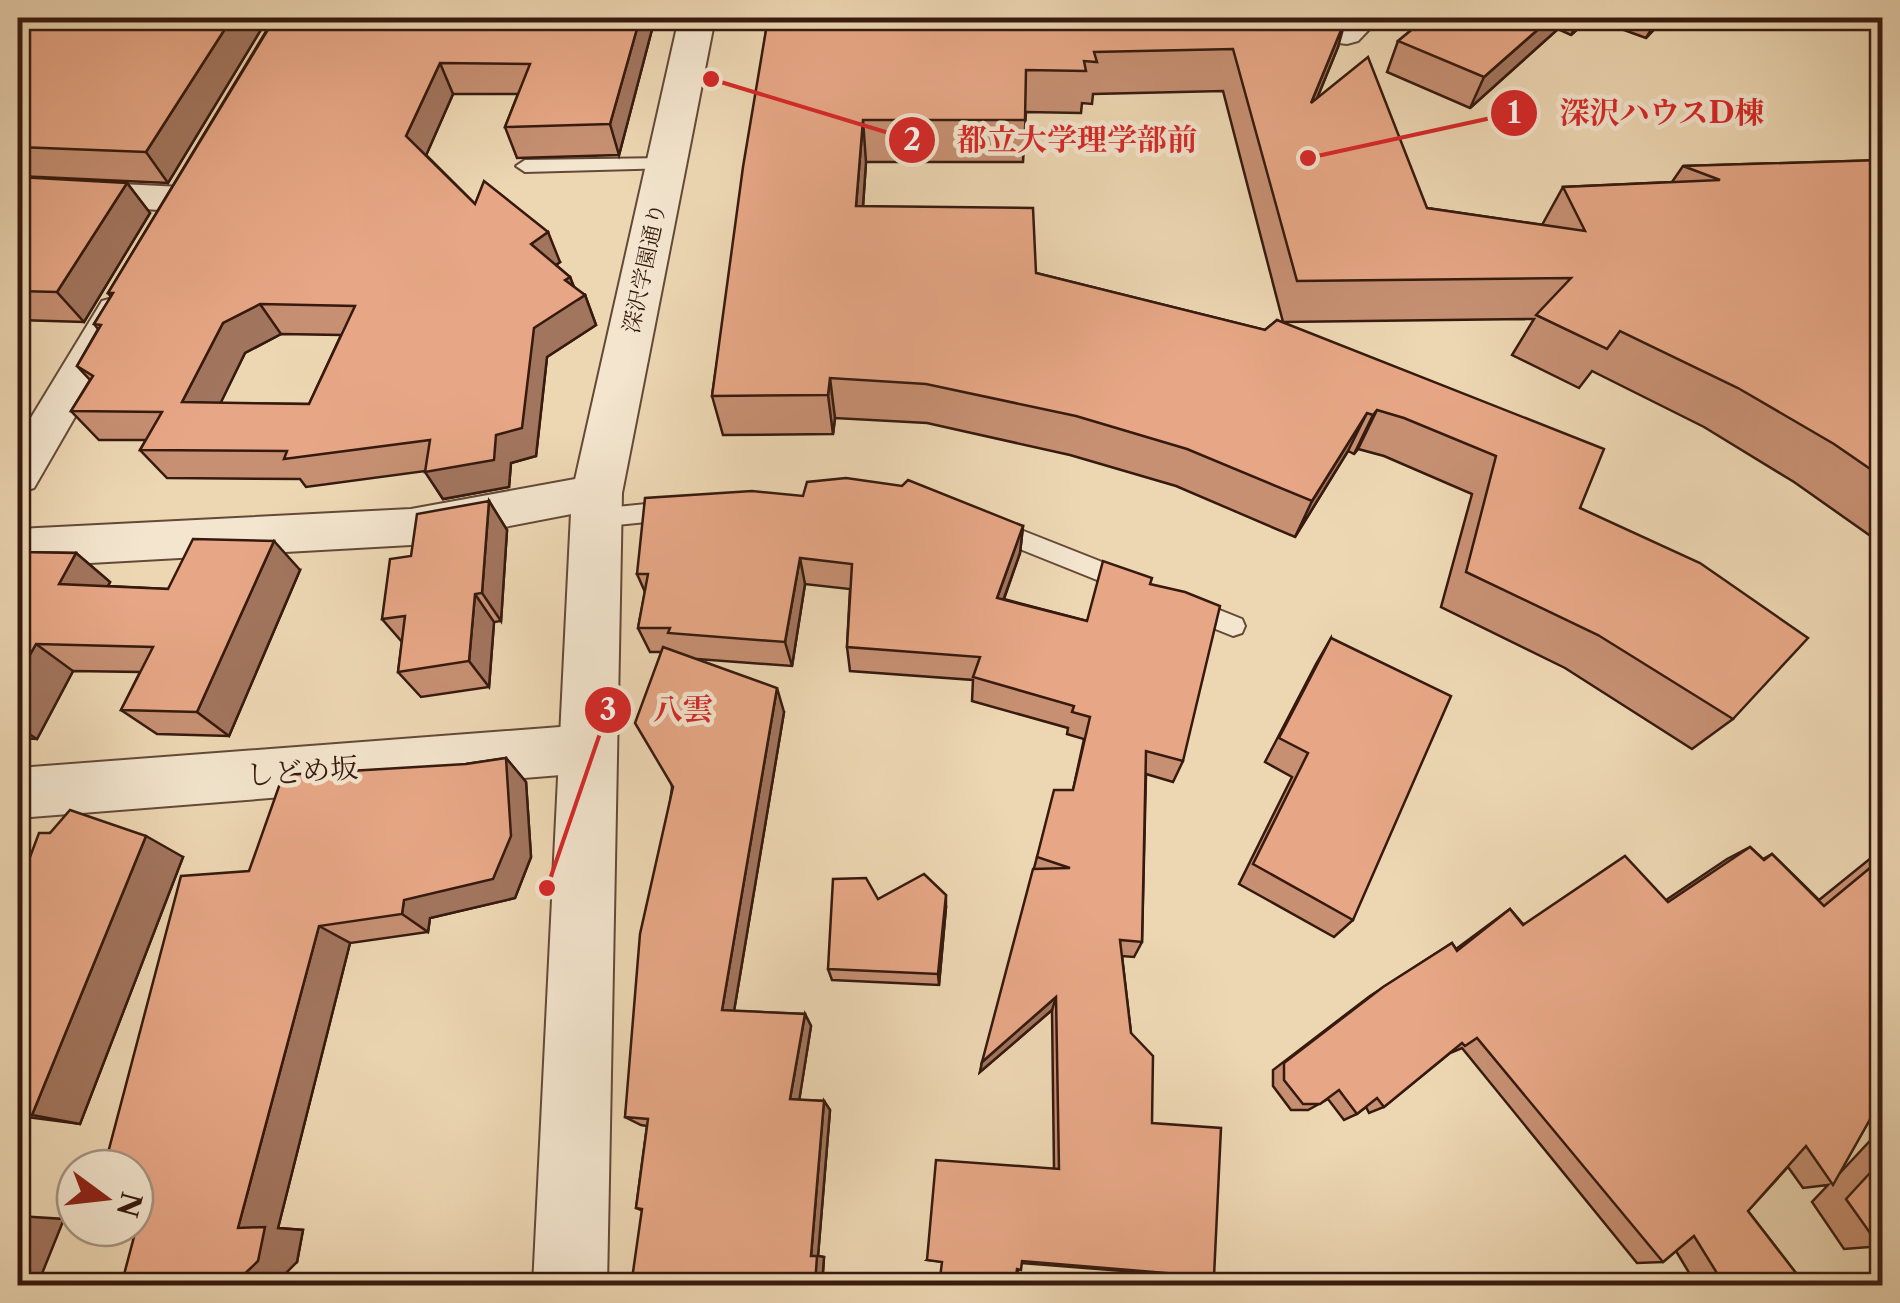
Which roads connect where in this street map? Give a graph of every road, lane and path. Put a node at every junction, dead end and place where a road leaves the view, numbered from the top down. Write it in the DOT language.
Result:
graph roads {
  1 [pos="696,18"];
  2 [pos="1213,18"];
  3 [pos="1364,18"];
  4 [pos="666,164"];
  5 [pos="202,166"];
  6 [pos="525,166"];
  7 [pos="18,190"];
  8 [pos="134,281"];
  9 [pos="18,476"];
  10 [pos="596,505"];
  11 [pos="709,507"];
  12 [pos="968,518"];
  13 [pos="18,548"];
  14 [pos="1232,626"];
  15 [pos="586,749"];
  16 [pos="18,793"];
  17 [pos="570,1286"];
  1 -- 4 [label="street, 深沢学園通り"];
  2 -- 3 [label="street"];
  4 -- 6 [label="lane"];
  4 -- 10 [label="street, 深沢学園通り"];
  5 -- 7 [label="street"];
  8 -- 9 [label="street"];
  10 -- 11 [label="lane"];
  10 -- 13 [label="street"];
  10 -- 15 [label="street, 深沢学園通り"];
  12 -- 14 [label="lane"];
  15 -- 16 [label="street, しどめ坂"];
  15 -- 17 [label="street, 深沢学園通り"];
}
